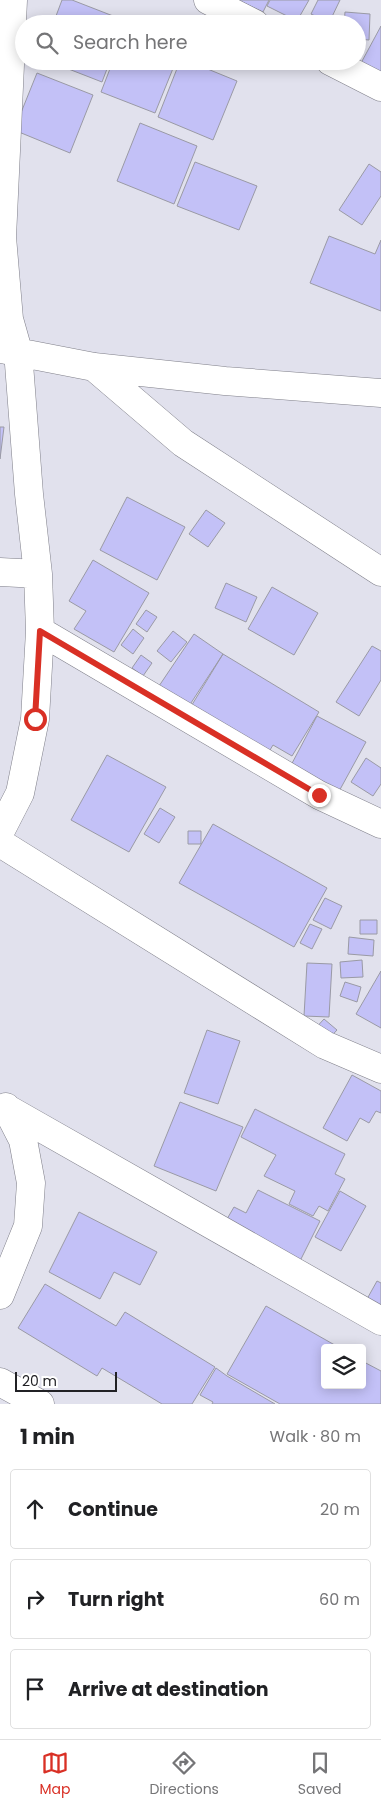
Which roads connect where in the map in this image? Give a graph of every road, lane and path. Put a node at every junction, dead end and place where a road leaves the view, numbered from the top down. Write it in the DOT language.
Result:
graph roads {
  1 [pos="13,0"];
  2 [pos="208,0"];
  3 [pos="237,15"];
  4 [pos="348,70"];
  5 [pos="381,87"];
  6 [pos="9,350"];
  7 [pos="94,367"];
  8 [pos="381,393"];
  9 [pos="0,572"];
  10 [pos="381,572"];
  11 [pos="38,574"];
  12 [pos="40,631"];
  13 [pos="381,824"];
  14 [pos="0,832"];
  15 [pos="0,843"];
  16 [pos="381,1068"];
  17 [pos="3,1102"];
  18 [pos="0,1295"];
  19 [pos="381,1321"];
  20 [pos="0,1382"];
  21 [pos="40,1404"];
  1 -- 6 [label="street"];
  2 -- 3 [label="street"];
  4 -- 5 [label="street"];
  6 -- 7 [label="street"];
  6 -- 11 [label="street"];
  7 -- 8 [label="street"];
  7 -- 10 [label="street"];
  9 -- 11 [label="street"];
  11 -- 12 [label="street"];
  12 -- 13 [label="street"];
  12 -- 14 [label="street"];
  15 -- 16 [label="street"];
  17 -- 18 [label="street"];
  17 -- 19 [label="street"];
  20 -- 21 [label="street"];
}
